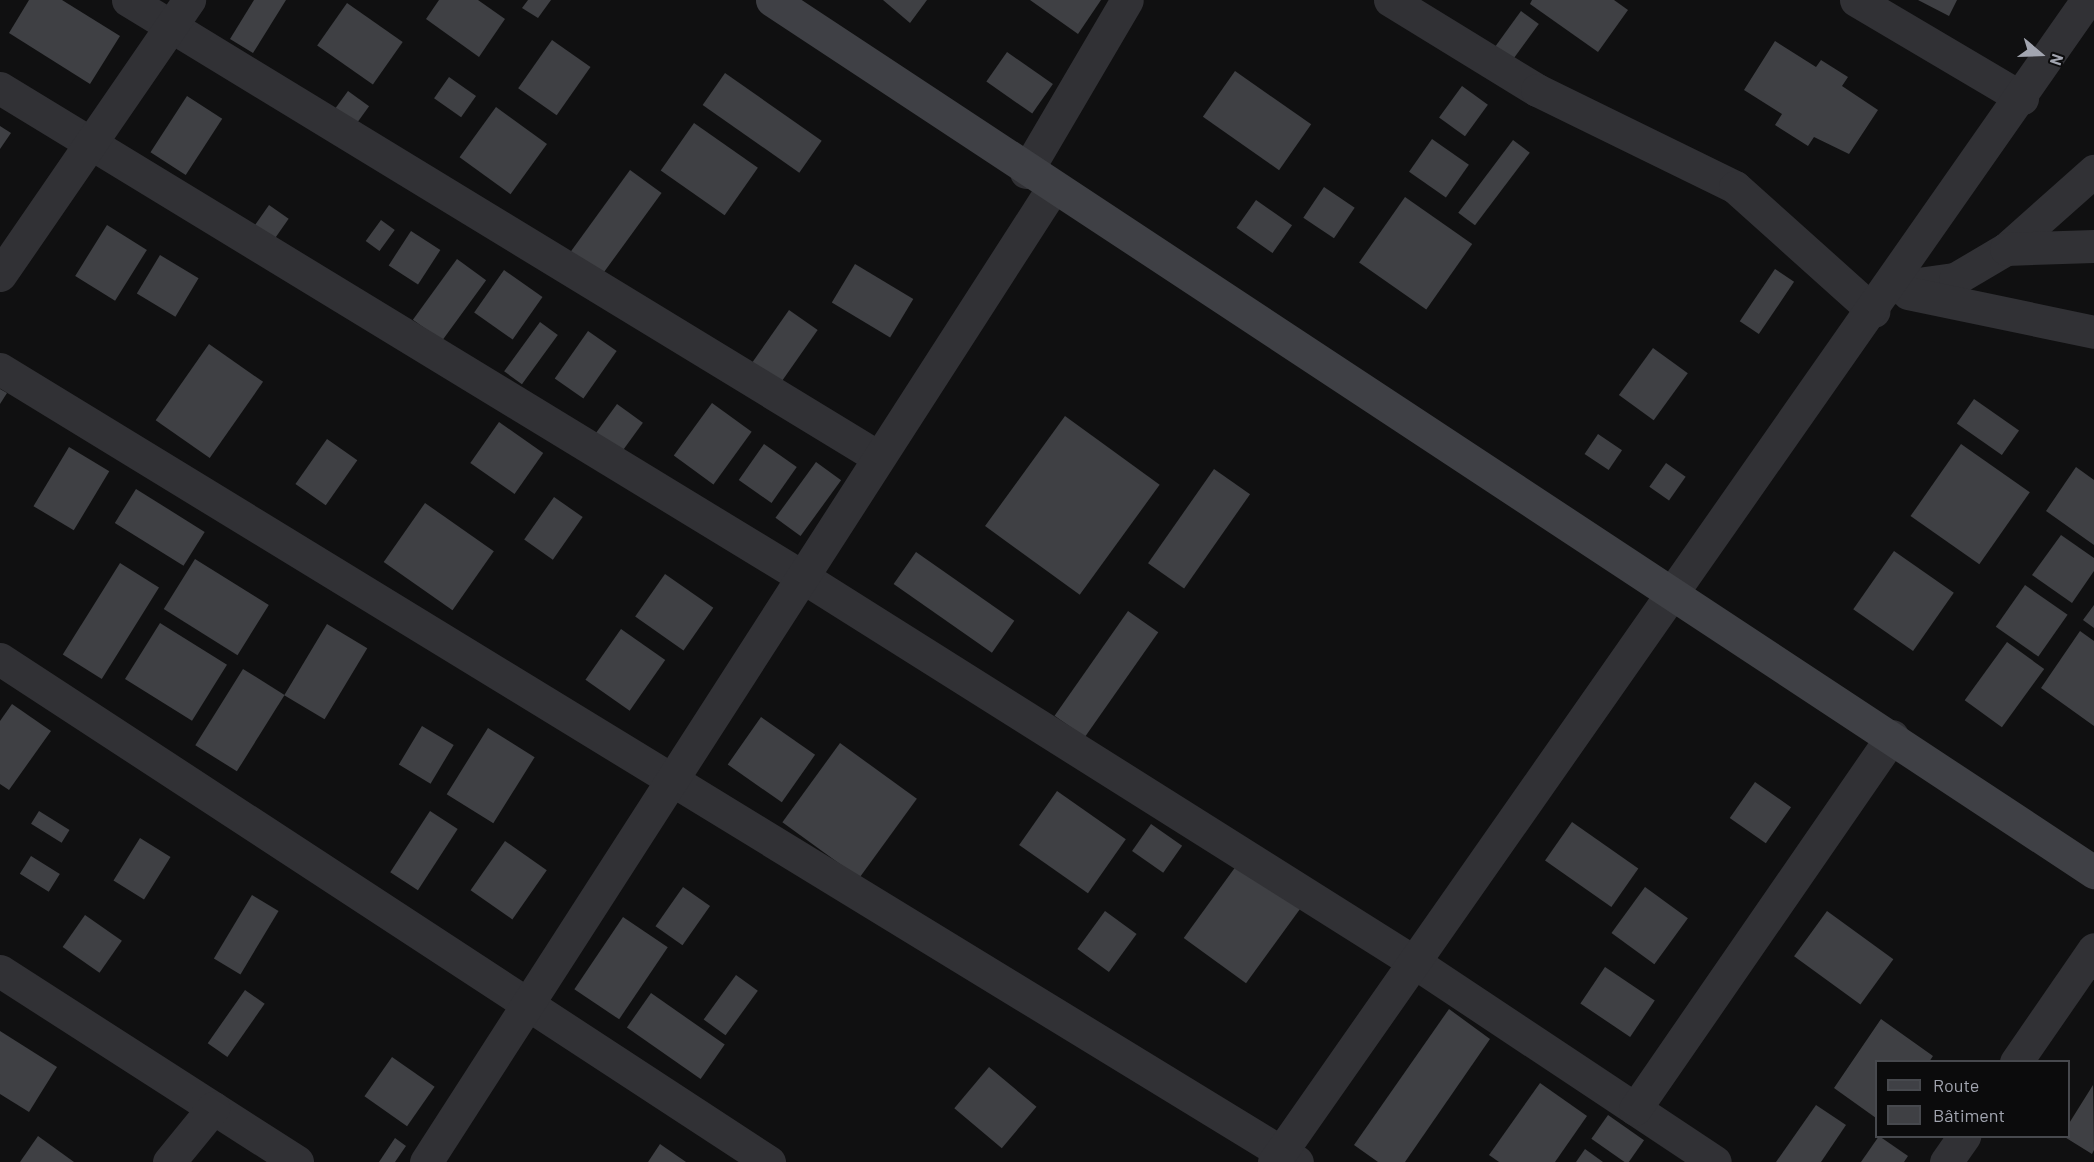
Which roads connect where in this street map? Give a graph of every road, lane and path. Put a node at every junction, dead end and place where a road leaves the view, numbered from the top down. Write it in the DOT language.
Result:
graph roads {
  1 [pos="128,0"];
  2 [pos="189,0"];
  3 [pos="772,0"];
  4 [pos="1127,0"];
  5 [pos="1390,0"];
  6 [pos="1857,0"];
  7 [pos="2087,0"];
  8 [pos="171,28"];
  9 [pos="0,88"];
  10 [pos="2022,98"];
  11 [pos="88,145"];
  12 [pos="2094,171"];
  13 [pos="1039,181"];
  14 [pos="2094,246"];
  15 [pos="2006,249"];
  16 [pos="0,275"];
  17 [pos="1881,300"];
  18 [pos="2094,332"];
  19 [pos="0,369"];
  20 [pos="878,457"];
  21 [pos="806,579"];
  22 [pos="1675,592"];
  23 [pos="4,668"];
  24 [pos="1892,736"];
  25 [pos="668,779"];
  26 [pos="2094,872"];
  27 [pos="2094,948"];
  28 [pos="1414,962"];
  29 [pos="0,971"];
  30 [pos="531,1001"];
  31 [pos="2017,1060"];
  32 [pos="213,1108"];
  33 [pos="1635,1108"];
  34 [pos="1963,1138"];
  35 [pos="1284,1158"];
  36 [pos="169,1162"];
  37 [pos="297,1162"];
  38 [pos="426,1162"];
  39 [pos="770,1162"];
  40 [pos="1715,1162"];
  41 [pos="1946,1162"];
  1 -- 8 [label="street"];
  2 -- 8 [label="street"];
  3 -- 13 [label="street"];
  4 -- 13 [label="street"];
  5 -- 17 [label="street"];
  6 -- 10 [label="street"];
  7 -- 10 [label="street"];
  8 -- 11 [label="street"];
  8 -- 20 [label="street"];
  9 -- 11 [label="street"];
  10 -- 17 [label="street"];
  11 -- 16 [label="street"];
  11 -- 21 [label="street"];
  12 -- 15 [label="street"];
  13 -- 20 [label="street"];
  13 -- 22 [label="street"];
  14 -- 15 [label="street"];
  15 -- 17 [label="street"];
  17 -- 18 [label="street"];
  17 -- 22 [label="street"];
  19 -- 25 [label="street"];
  20 -- 21 [label="street"];
  21 -- 25 [label="street"];
  21 -- 28 [label="street"];
  22 -- 24 [label="street"];
  22 -- 28 [label="street"];
  23 -- 30 [label="street"];
  24 -- 26 [label="street"];
  24 -- 33 [label="street"];
  25 -- 30 [label="street"];
  25 -- 35 [label="street"];
  27 -- 31 [label="street"];
  28 -- 33 [label="street"];
  28 -- 35 [label="street"];
  29 -- 32 [label="street"];
  30 -- 38 [label="street"];
  30 -- 39 [label="street"];
  32 -- 36 [label="street"];
  32 -- 37 [label="street"];
  33 -- 40 [label="street"];
  34 -- 41 [label="street"];
}
